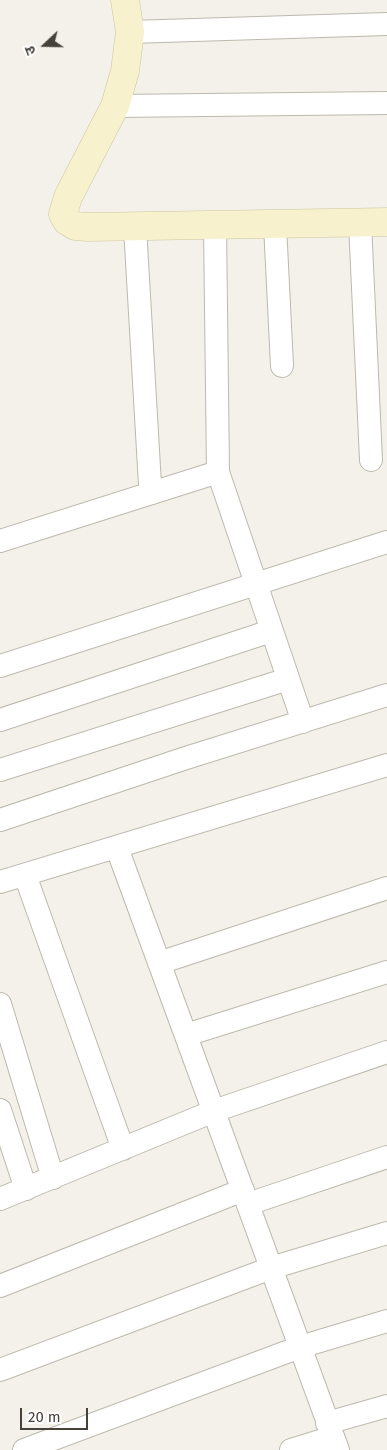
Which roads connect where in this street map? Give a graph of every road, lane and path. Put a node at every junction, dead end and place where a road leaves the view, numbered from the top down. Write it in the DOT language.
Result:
graph roads {
  1 [pos="126,0"];
  2 [pos="387,24"];
  3 [pos="130,32"];
  4 [pos="387,103"];
  5 [pos="115,106"];
  6 [pos="387,222"];
  7 [pos="275,224"];
  8 [pos="360,224"];
  9 [pos="215,225"];
  10 [pos="135,227"];
  11 [pos="282,366"];
  12 [pos="371,460"];
  13 [pos="218,472"];
  14 [pos="152,493"];
  15 [pos="0,541"];
  16 [pos="387,542"];
  17 [pos="255,584"];
  18 [pos="271,631"];
  19 [pos="0,666"];
  20 [pos="288,679"];
  21 [pos="387,696"];
  22 [pos="0,720"];
  23 [pos="303,722"];
  24 [pos="387,765"];
  25 [pos="0,770"];
  26 [pos="0,820"];
  27 [pos="116,848"];
  28 [pos="24,875"];
  29 [pos="0,882"];
  30 [pos="387,888"];
  31 [pos="160,963"];
  32 [pos="387,972"];
  33 [pos="0,1004"];
  34 [pos="186,1035"];
  35 [pos="387,1052"];
  36 [pos="0,1110"];
  37 [pos="214,1111"];
  38 [pos="123,1149"];
  39 [pos="387,1157"];
  40 [pos="53,1178"];
  41 [pos="26,1189"];
  42 [pos="245,1197"];
  43 [pos="0,1200"];
  44 [pos="387,1233"];
  45 [pos="271,1268"];
  46 [pos="0,1286"];
  47 [pos="387,1321"];
  48 [pos="300,1347"];
  49 [pos="0,1370"];
  50 [pos="387,1406"];
  51 [pos="332,1437"];
  52 [pos="24,1450"];
  53 [pos="290,1450"];
  1 -- 3 [label="street"];
  2 -- 3 [label="street"];
  3 -- 5 [label="street"];
  4 -- 5 [label="street"];
  5 -- 10 [label="street"];
  6 -- 8 [label="street"];
  7 -- 8 [label="street"];
  7 -- 9 [label="street"];
  7 -- 11 [label="street"];
  8 -- 12 [label="street"];
  9 -- 10 [label="street"];
  9 -- 13 [label="street"];
  10 -- 14 [label="street"];
  13 -- 14 [label="street"];
  13 -- 17 [label="street"];
  14 -- 15 [label="street"];
  16 -- 17 [label="street"];
  17 -- 18 [label="street"];
  17 -- 19 [label="street"];
  18 -- 20 [label="street"];
  18 -- 22 [label="street"];
  20 -- 23 [label="street"];
  20 -- 25 [label="street"];
  21 -- 23 [label="street"];
  23 -- 26 [label="street"];
  24 -- 27 [label="street"];
  27 -- 28 [label="street"];
  27 -- 31 [label="street"];
  28 -- 29 [label="street"];
  28 -- 38 [label="street"];
  30 -- 31 [label="street"];
  31 -- 34 [label="street"];
  32 -- 34 [label="street"];
  33 -- 40 [label="street"];
  34 -- 37 [label="street"];
  35 -- 37 [label="street"];
  36 -- 41 [label="street"];
  37 -- 38 [label="street"];
  37 -- 42 [label="street"];
  38 -- 40 [label="street"];
  39 -- 42 [label="street"];
  40 -- 41 [label="street"];
  41 -- 43 [label="street"];
  42 -- 45 [label="street"];
  42 -- 46 [label="street"];
  44 -- 45 [label="street"];
  45 -- 48 [label="street"];
  45 -- 49 [label="street"];
  47 -- 48 [label="street"];
  48 -- 51 [label="street"];
  48 -- 52 [label="street"];
  50 -- 51 [label="street"];
  51 -- 53 [label="street"];
}
